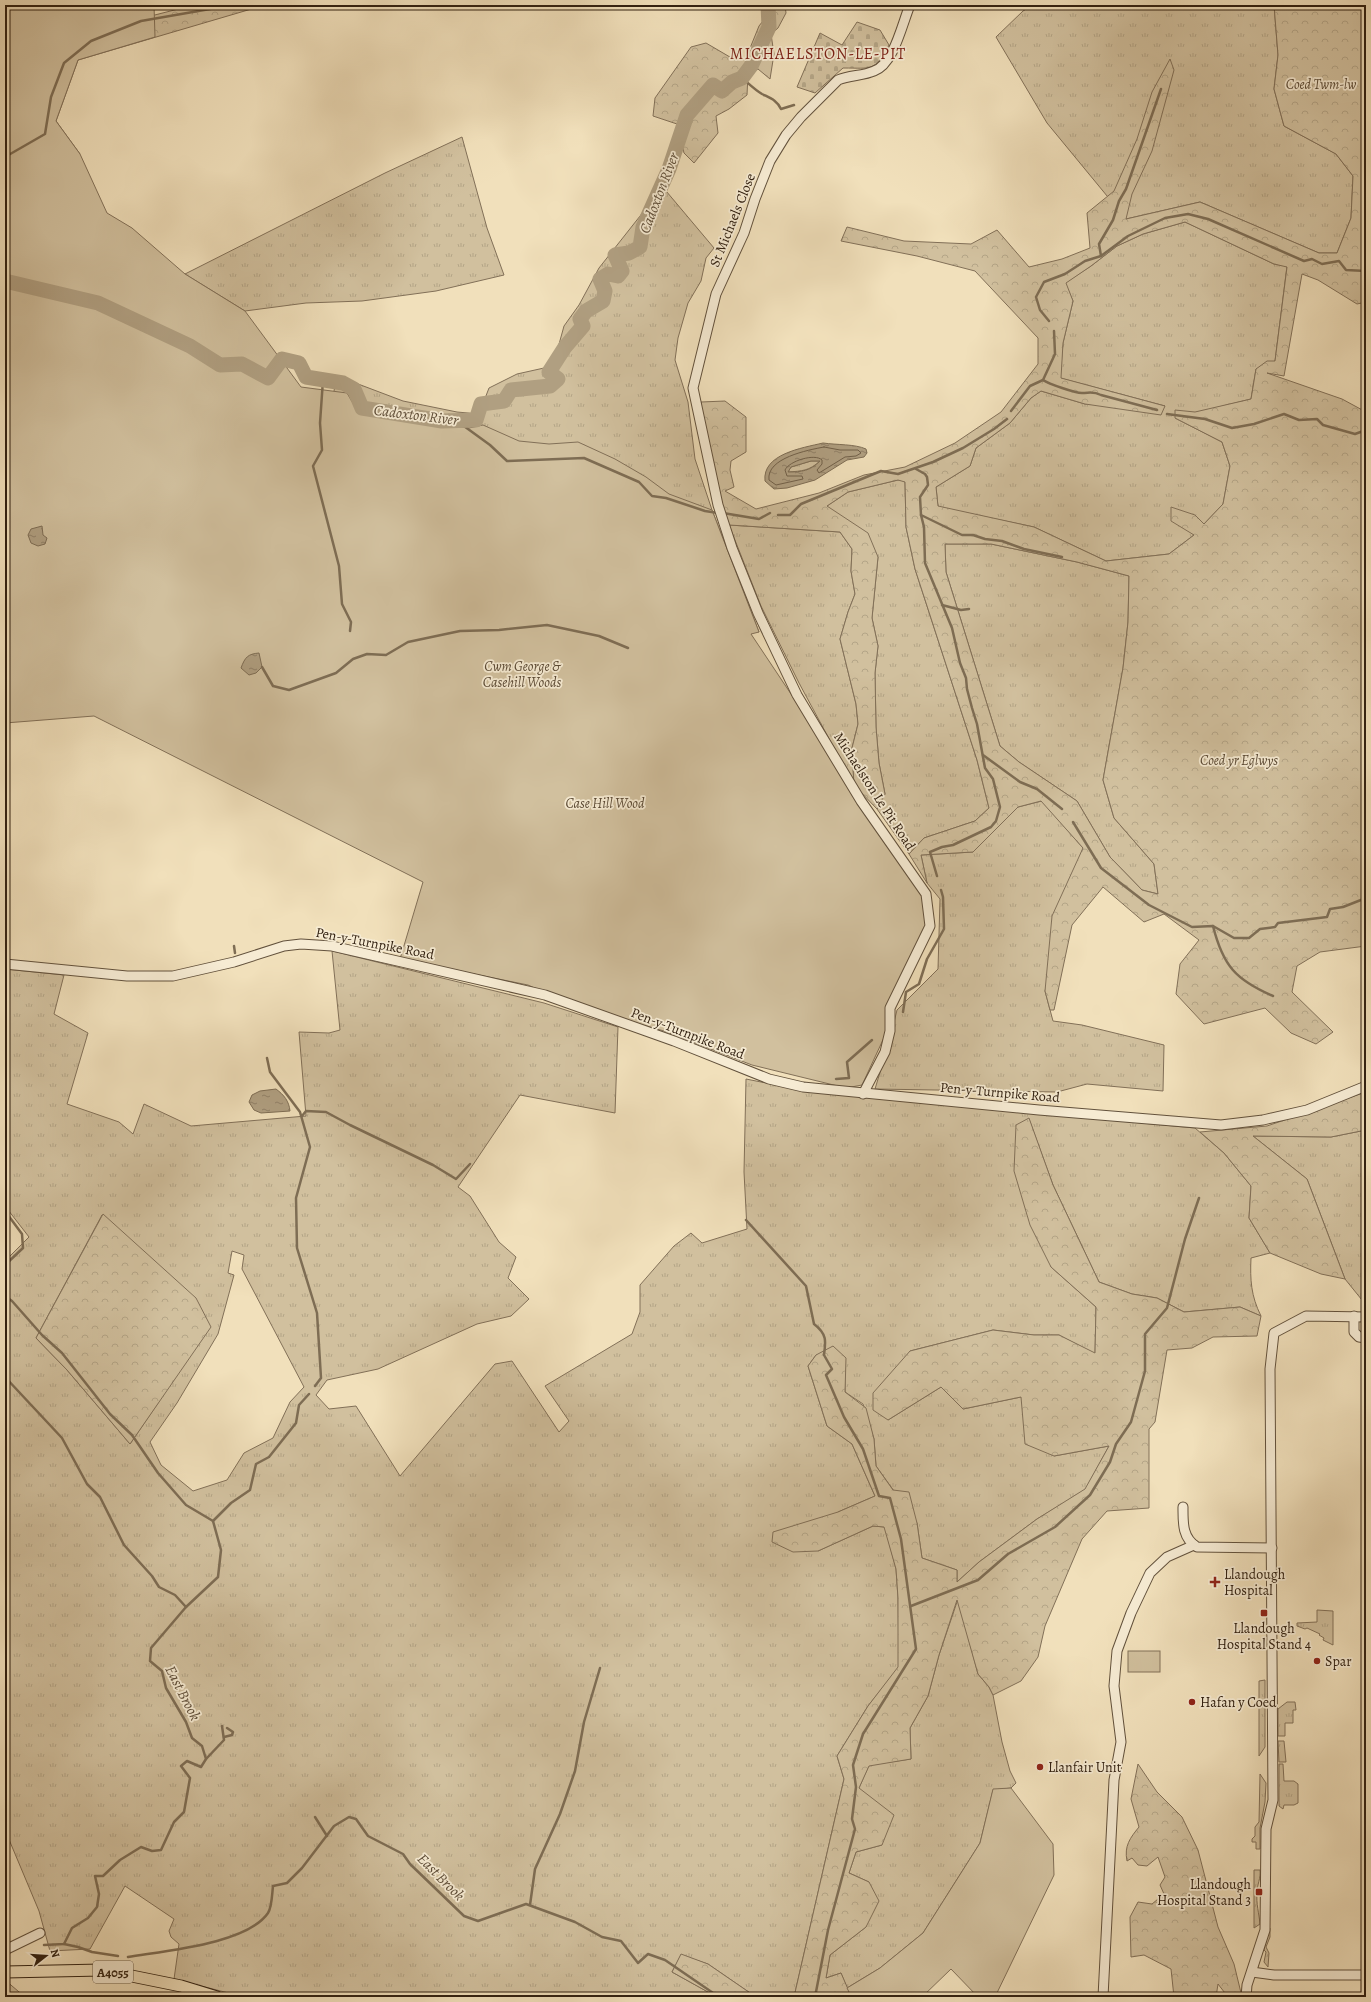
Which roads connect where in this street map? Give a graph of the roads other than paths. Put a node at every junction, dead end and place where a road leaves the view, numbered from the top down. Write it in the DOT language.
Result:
graph roads {
  1 [pos="910,5"];
  2 [pos="718,504"];
  3 [pos="5,964"];
  4 [pos="1366,1086"];
  5 [pos="863,1094"];
  6 [pos="1354,1316"];
  7 [pos="1366,1317"];
  8 [pos="1366,1338"];
  9 [pos="1183,1507"];
  10 [pos="1194,1545"];
  11 [pos="1272,1548"];
  12 [pos="40,1933"];
  13 [pos="5,1950"];
  14 [pos="5,1972"];
  15 [pos="1252,1972"];
  16 [pos="1366,1975"];
  17 [pos="217,1997"];
  18 [pos="1104,1997"];
  19 [pos="1246,1997"];
  1 -- 2 [label="street, St Michaels Close"];
  2 -- 5 [label="street, Michaelston Le Pit Road"];
  3 -- 5 [label="street, Pen-y-Turnpike Road"];
  4 -- 5 [label="street, Pen-y-Turnpike Road"];
  6 -- 7 [label="street"];
  6 -- 8 [label="street"];
  6 -- 11 [label="street"];
  9 -- 10 [label="street"];
  10 -- 11 [label="street"];
  10 -- 18 [label="street"];
  11 -- 15 [label="street"];
  12 -- 13 [label="street"];
  14 -- 17 [label="main road, A4055"];
  15 -- 16 [label="street"];
  15 -- 19 [label="street"];
}
